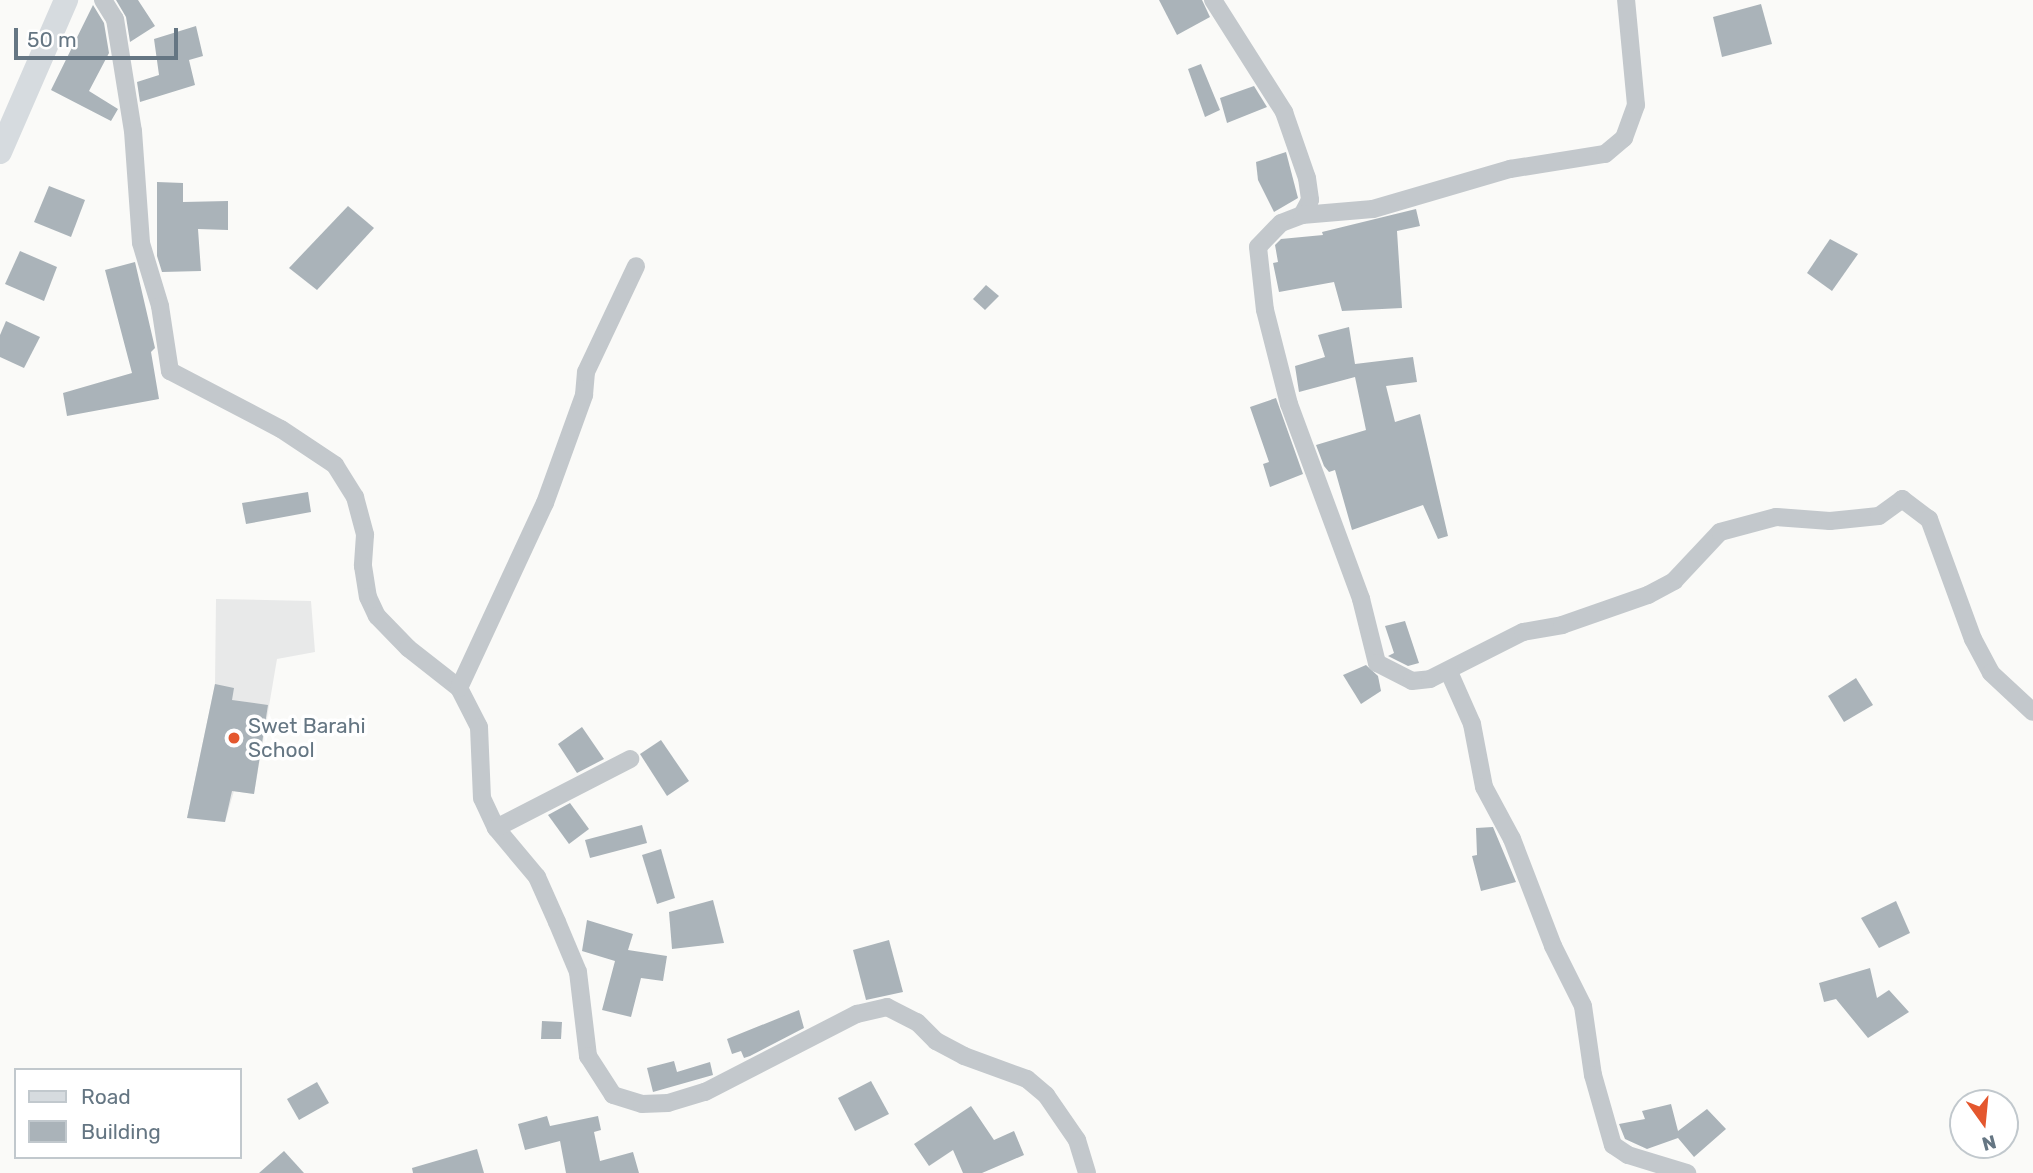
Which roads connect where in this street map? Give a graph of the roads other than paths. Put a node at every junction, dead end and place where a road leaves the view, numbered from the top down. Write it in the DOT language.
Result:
graph roads {
  1 [pos="66,0"];
  2 [pos="103,0"];
  3 [pos="1213,0"];
  4 [pos="1626,0"];
  5 [pos="0,152"];
  6 [pos="1302,215"];
  7 [pos="636,266"];
  8 [pos="1449,672"];
  9 [pos="459,688"];
  10 [pos="2033,712"];
  11 [pos="630,759"];
  12 [pos="496,828"];
  13 [pos="1087,1173"];
  14 [pos="1687,1173"];
  1 -- 5 [label="main road"];
  2 -- 9 [label="street"];
  3 -- 6 [label="street"];
  4 -- 6 [label="street"];
  6 -- 8 [label="street"];
  7 -- 9 [label="street"];
  8 -- 10 [label="street"];
  8 -- 14 [label="street"];
  9 -- 12 [label="street"];
  11 -- 12 [label="street"];
  12 -- 13 [label="street"];
}
